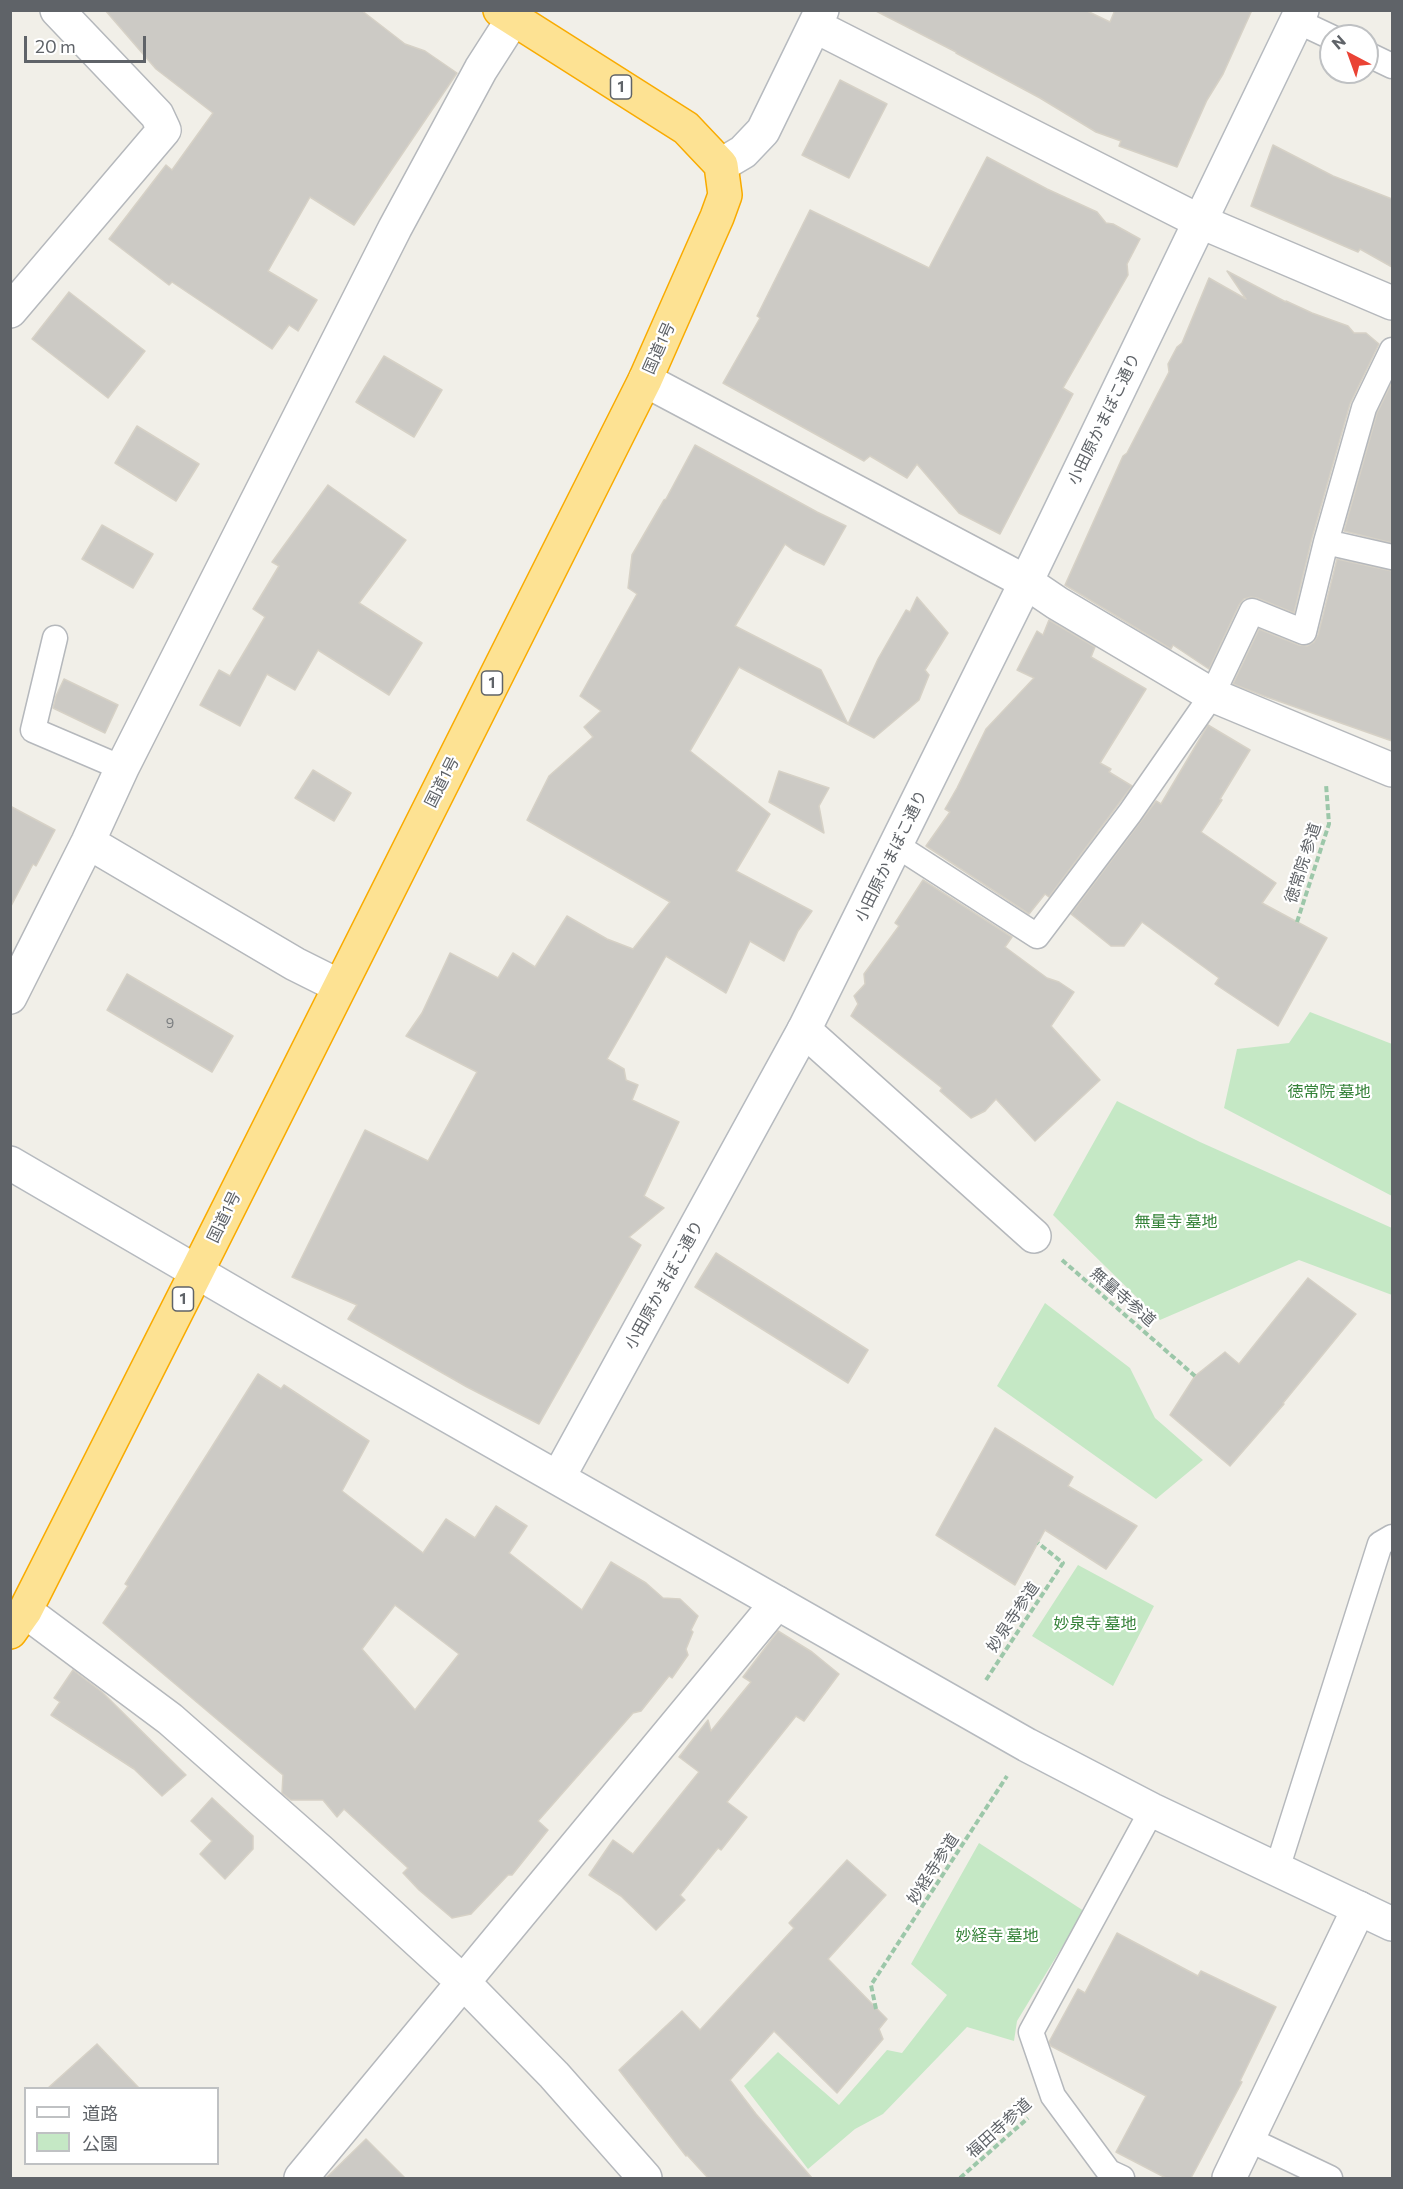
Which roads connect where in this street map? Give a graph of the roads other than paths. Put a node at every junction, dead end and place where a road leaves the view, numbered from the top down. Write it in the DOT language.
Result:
graph roads {
  1 [pos="57,10"];
  2 [pos="507,15"];
  3 [pos="1300,16"];
  4 [pos="818,18"];
  5 [pos="1319,29"];
  6 [pos="721,165"];
  7 [pos="1199,221"];
  8 [pos="1392,303"];
  9 [pos="10,311"];
  10 [pos="1392,350"];
  11 [pos="645,380"];
  12 [pos="1326,542"];
  13 [pos="1392,557"];
  14 [pos="1026,582"];
  15 [pos="55,638"];
  16 [pos="1212,695"];
  17 [pos="122,768"];
  18 [pos="1392,770"];
  19 [pos="88,842"];
  20 [pos="896,845"];
  21 [pos="339,986"];
  22 [pos="10,997"];
  23 [pos="804,1030"];
  24 [pos="10,1163"];
  25 [pos="1034,1236"];
  26 [pos="197,1271"];
  27 [pos="558,1478"];
  28 [pos="1392,1537"];
  29 [pos="777,1603"];
  30 [pos="18,1622"];
  31 [pos="1152,1810"];
  32 [pos="1277,1869"];
  33 [pos="1359,1908"];
  34 [pos="1392,1924"];
  35 [pos="463,1982"];
  36 [pos="1248,2139"];
  37 [pos="301,2178"];
  38 [pos="645,2178"];
  39 [pos="1122,2178"];
  40 [pos="1228,2178"];
  41 [pos="1330,2178"];
  1 -- 9 [label="street"];
  2 -- 6 [label="highway, 1"];
  2 -- 17 [label="street"];
  3 -- 5 [label="lane"];
  3 -- 7 [label="street, 小田原かまぼこ通り"];
  4 -- 6 [label="street"];
  4 -- 7 [label="street"];
  6 -- 11 [label="highway, 国道1号 / 1"];
  7 -- 8 [label="street"];
  7 -- 14 [label="street, 小田原かまぼこ通り"];
  10 -- 12 [label="lane"];
  11 -- 14 [label="street"];
  11 -- 21 [label="highway, 国道1号 / 1"];
  12 -- 13 [label="lane"];
  12 -- 16 [label="lane"];
  14 -- 16 [label="street"];
  14 -- 20 [label="street, 小田原かまぼこ通り"];
  15 -- 17 [label="lane"];
  16 -- 18 [label="street"];
  16 -- 20 [label="lane"];
  17 -- 19 [label="street"];
  19 -- 21 [label="street"];
  19 -- 22 [label="street"];
  20 -- 23 [label="street, 小田原かまぼこ通り"];
  21 -- 26 [label="highway, 国道1号 / 1"];
  23 -- 25 [label="street"];
  23 -- 27 [label="street, 小田原かまぼこ通り"];
  24 -- 26 [label="street"];
  26 -- 27 [label="street"];
  26 -- 30 [label="highway, 国道1号 / 1"];
  27 -- 29 [label="street"];
  28 -- 32 [label="lane"];
  29 -- 31 [label="street"];
  29 -- 35 [label="street"];
  30 -- 35 [label="street"];
  31 -- 32 [label="street"];
  31 -- 39 [label="lane"];
  32 -- 33 [label="street"];
  33 -- 34 [label="street"];
  33 -- 36 [label="street"];
  35 -- 37 [label="street"];
  35 -- 38 [label="street"];
  36 -- 40 [label="street"];
  36 -- 41 [label="lane"];
}
